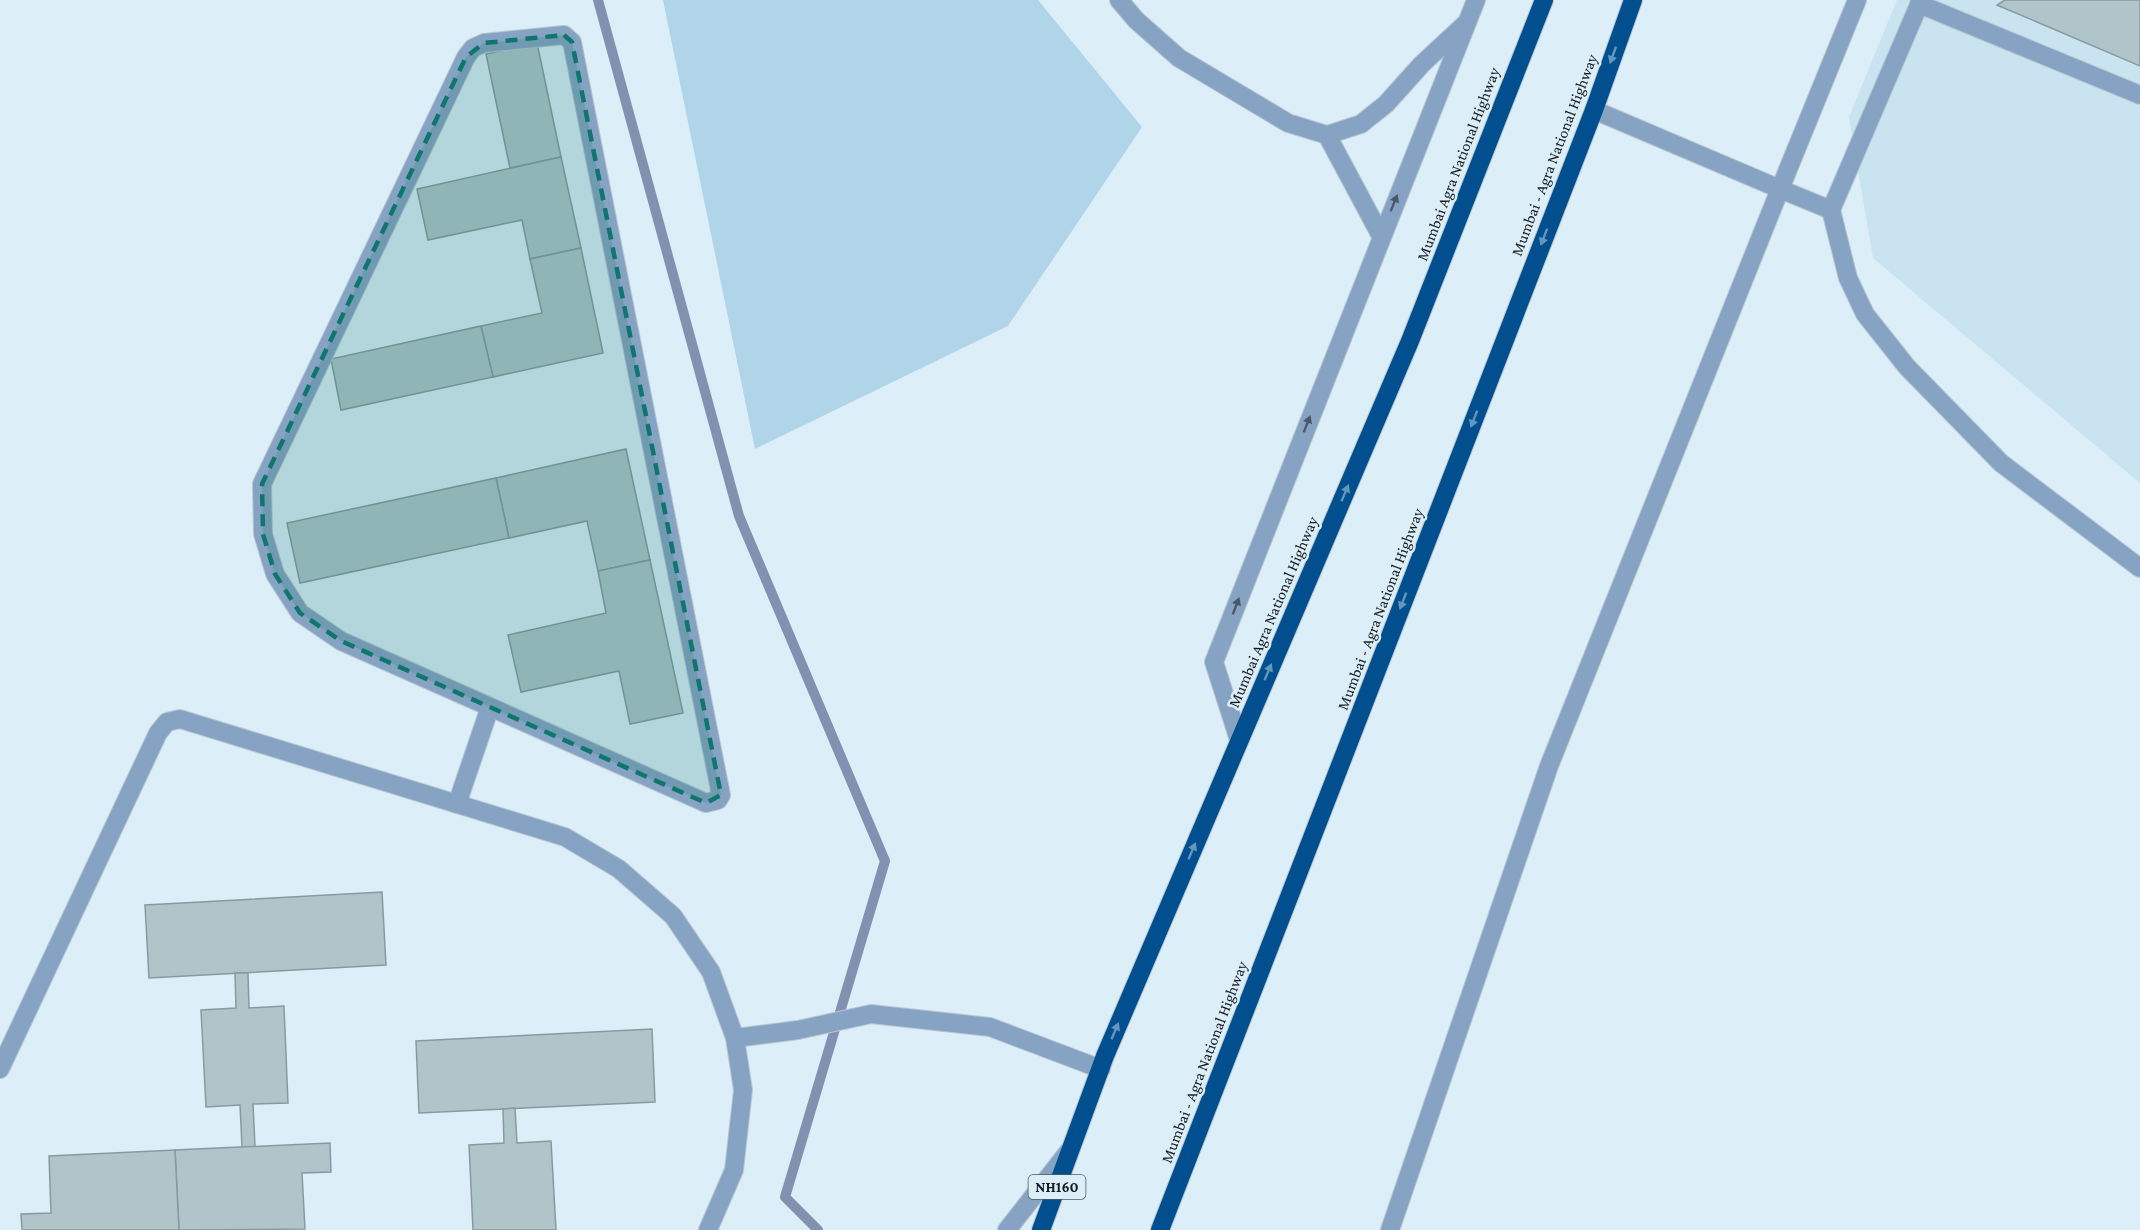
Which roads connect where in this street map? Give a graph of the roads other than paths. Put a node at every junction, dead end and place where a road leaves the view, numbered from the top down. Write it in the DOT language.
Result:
graph roads {
  1 [pos="1119,0"];
  2 [pos="1476,0"];
  3 [pos="1544,0"];
  4 [pos="1633,0"];
  5 [pos="1857,0"];
  6 [pos="1920,2"];
  7 [pos="1467,22"];
  8 [pos="2140,95"];
  9 [pos="1594,110"];
  10 [pos="1327,135"];
  11 [pos="1780,189"];
  12 [pos="1831,210"];
  13 [pos="1381,236"];
  14 [pos="2140,568"];
  15 [pos="490,707"];
  16 [pos="1239,740"];
  17 [pos="457,804"];
  18 [pos="735,1038"];
  19 [pos="0,1069"];
  20 [pos="1101,1069"];
  21 [pos="1074,1145"];
  22 [pos="1008,1227"];
  23 [pos="708,1230"];
  24 [pos="1041,1230"];
  25 [pos="1160,1230"];
  26 [pos="1390,1230"];
  1 -- 10 [label="street"];
  2 -- 7 [label="street"];
  16 -- 3 [label="highway, Mumbai Agra National Highway, one-way"];
  4 -- 9 [label="highway, Mumbai - Agra National Highway, one-way"];
  5 -- 11 [label="street"];
  6 -- 8 [label="street"];
  6 -- 12 [label="street"];
  7 -- 10 [label="street"];
  13 -- 7 [label="street, one-way"];
  9 -- 11 [label="street"];
  9 -- 25 [label="highway, Mumbai - Agra National Highway, one-way"];
  10 -- 13 [label="street"];
  11 -- 12 [label="street"];
  11 -- 26 [label="street"];
  12 -- 14 [label="street"];
  16 -- 13 [label="street, one-way"];
  15 -- 15 [label="street"];
  15 -- 17 [label="street"];
  20 -- 16 [label="highway, Mumbai Agra National Highway, one-way"];
  17 -- 18 [label="street"];
  17 -- 19 [label="street"];
  18 -- 20 [label="street"];
  18 -- 23 [label="street"];
  20 -- 21 [label="highway, Mumbai Agra National Highway"];
  21 -- 22 [label="street, Mumbai Agra National Highway"];
  21 -- 24 [label="highway, NH160"];
}
